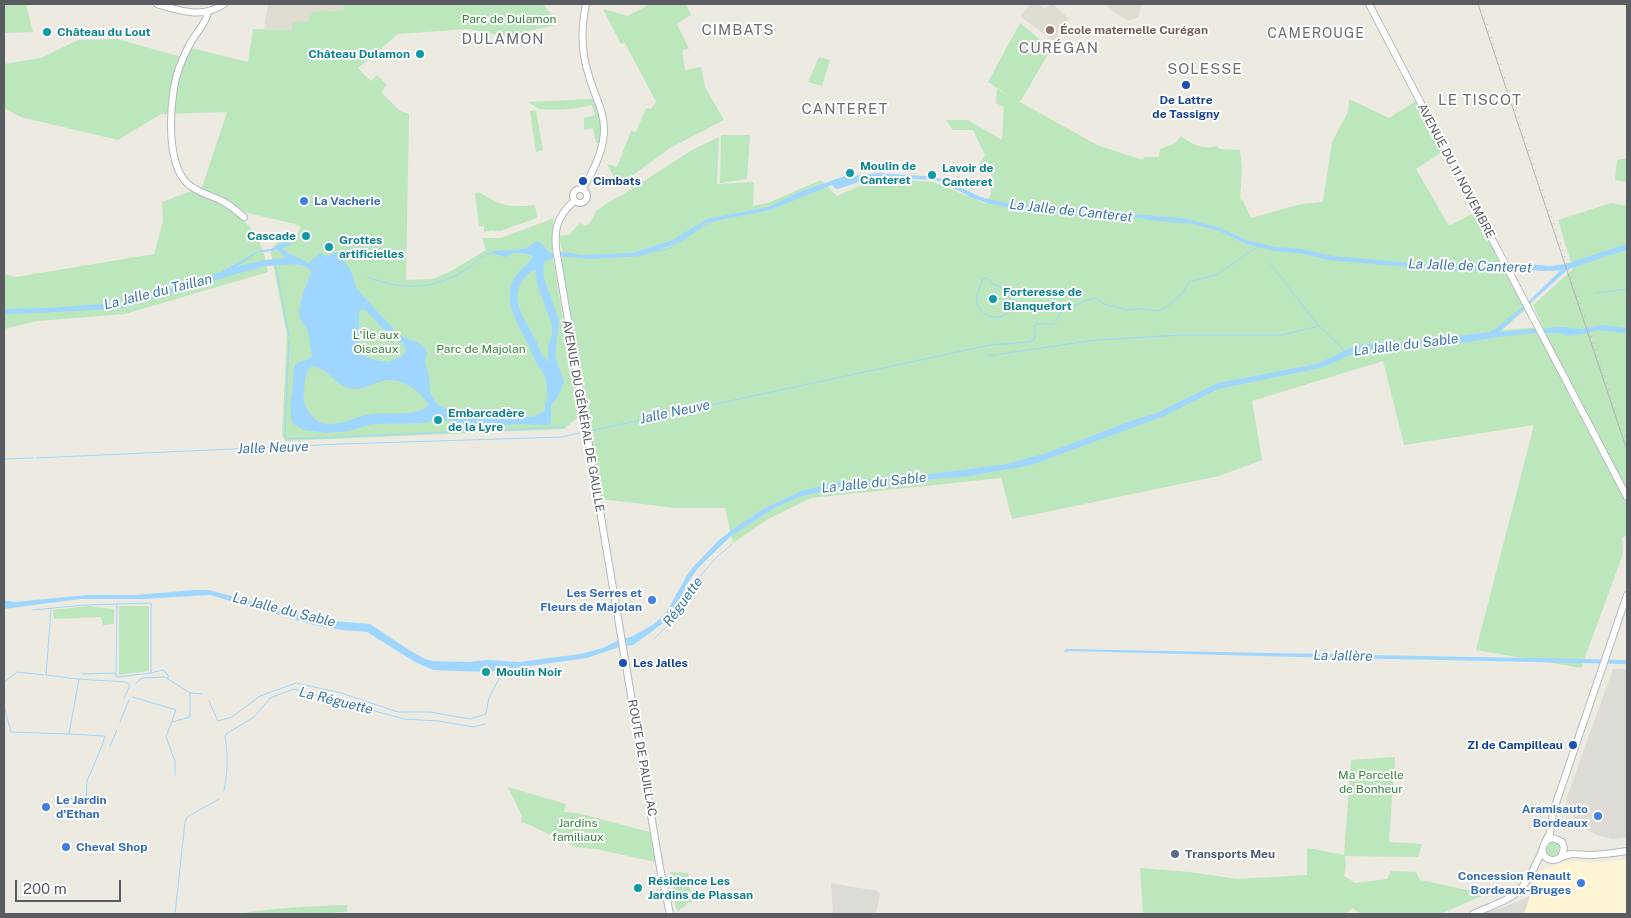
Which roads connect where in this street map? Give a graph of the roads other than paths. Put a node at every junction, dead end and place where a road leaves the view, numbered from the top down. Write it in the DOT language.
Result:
graph roads {
  1 [pos="157,4"];
  2 [pos="224,4"];
  3 [pos="586,4"];
  4 [pos="1368,4"];
  5 [pos="208,12"];
  6 [pos="582,189"];
  7 [pos="574,201"];
  8 [pos="244,217"];
  9 [pos="1627,497"];
  10 [pos="1627,595"];
  11 [pos="621,636"];
  12 [pos="1551,823"];
  13 [pos="1546,840"];
  14 [pos="1562,843"];
  15 [pos="1542,850"];
  16 [pos="1627,851"];
  17 [pos="1572,854"];
  18 [pos="1561,856"];
  19 [pos="1551,860"];
  20 [pos="1536,864"];
  21 [pos="669,914"];
  22 [pos="1473,914"];
  1 -- 5 [label="main road"];
  2 -- 5 [label="main road"];
  3 -- 6 [label="main road"];
  4 -- 9 [label="main road, AVENUE DU 11 NOVEMBRE"];
  5 -- 8 [label="main road"];
  6 -- 7 [label="main road"];
  6 -- 7 [label="main road"];
  7 -- 11 [label="main road, AVENUE DU GÉNÉRAL DE GAULLE"];
  10 -- 12 [label="main road"];
  11 -- 21 [label="main road, ROUTE DE PAUILLAC"];
  12 -- 13 [label="main road"];
  12 -- 14 [label="main road"];
  13 -- 14 [label="main road"];
  13 -- 15 [label="main road"];
  14 -- 17 [label="main road"];
  14 -- 18 [label="main road"];
  15 -- 19 [label="main road"];
  15 -- 20 [label="main road"];
  16 -- 17 [label="main road"];
  17 -- 18 [label="main road"];
  18 -- 19 [label="main road"];
  19 -- 20 [label="main road"];
  20 -- 22 [label="main road"];
}
